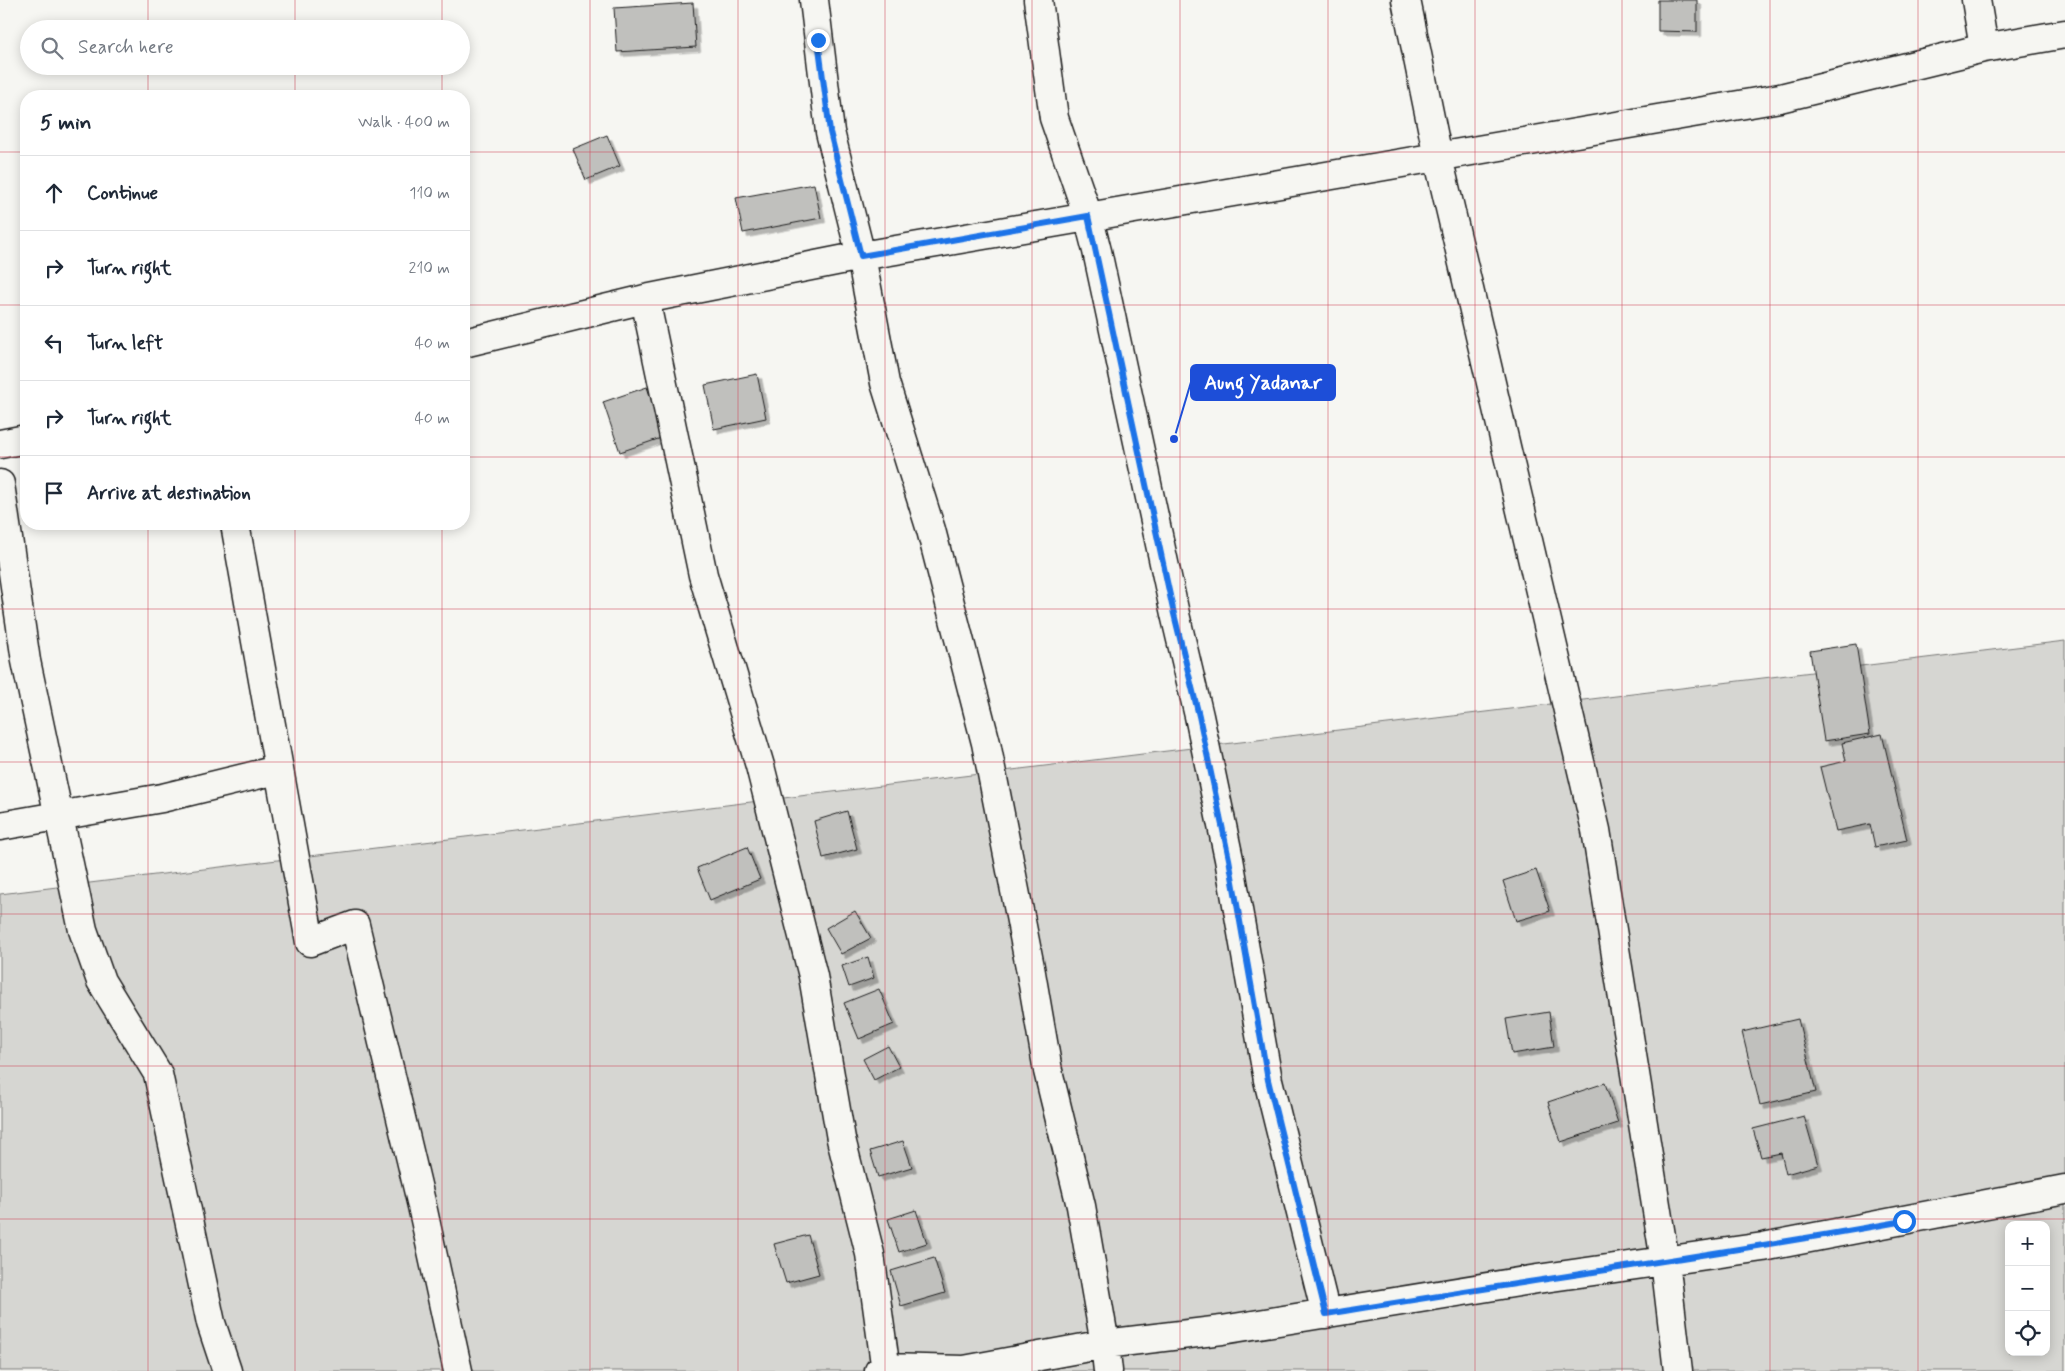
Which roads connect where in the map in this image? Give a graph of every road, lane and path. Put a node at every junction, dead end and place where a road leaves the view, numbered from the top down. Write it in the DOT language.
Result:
graph roads {
  1 [pos="814,0"];
  2 [pos="1038,0"];
  3 [pos="1406,0"];
  4 [pos="1976,0"];
  5 [pos="2065,34"];
  6 [pos="1984,48"];
  7 [pos="1438,157"];
  8 [pos="1088,216"];
  9 [pos="861,256"];
  10 [pos="645,299"];
  11 [pos="470,341"];
  12 [pos="20,440"];
  13 [pos="0,444"];
  14 [pos="0,484"];
  15 [pos="236,530"];
  16 [pos="277,770"];
  17 [pos="60,816"];
  18 [pos="0,826"];
  19 [pos="2065,1189"];
  20 [pos="1665,1261"];
  21 [pos="1326,1314"];
  22 [pos="1105,1344"];
  23 [pos="883,1370"];
  24 [pos="226,1371"];
  25 [pos="458,1371"];
  26 [pos="1108,1371"];
  27 [pos="1678,1371"];
  1 -- 9 [label="street"];
  2 -- 8 [label="street"];
  3 -- 7 [label="street"];
  4 -- 6 [label="street"];
  5 -- 6 [label="street"];
  6 -- 7 [label="street"];
  7 -- 8 [label="street"];
  7 -- 20 [label="street"];
  8 -- 9 [label="street"];
  8 -- 21 [label="street"];
  9 -- 10 [label="street"];
  9 -- 22 [label="street"];
  10 -- 11 [label="street"];
  10 -- 23 [label="street"];
  12 -- 13 [label="street"];
  14 -- 17 [label="street"];
  15 -- 16 [label="street"];
  16 -- 17 [label="street"];
  16 -- 25 [label="street"];
  17 -- 18 [label="street"];
  17 -- 24 [label="street"];
  19 -- 20 [label="street"];
  20 -- 21 [label="street"];
  20 -- 27 [label="street"];
  21 -- 22 [label="street"];
  22 -- 23 [label="street"];
  22 -- 26 [label="street"];
}
